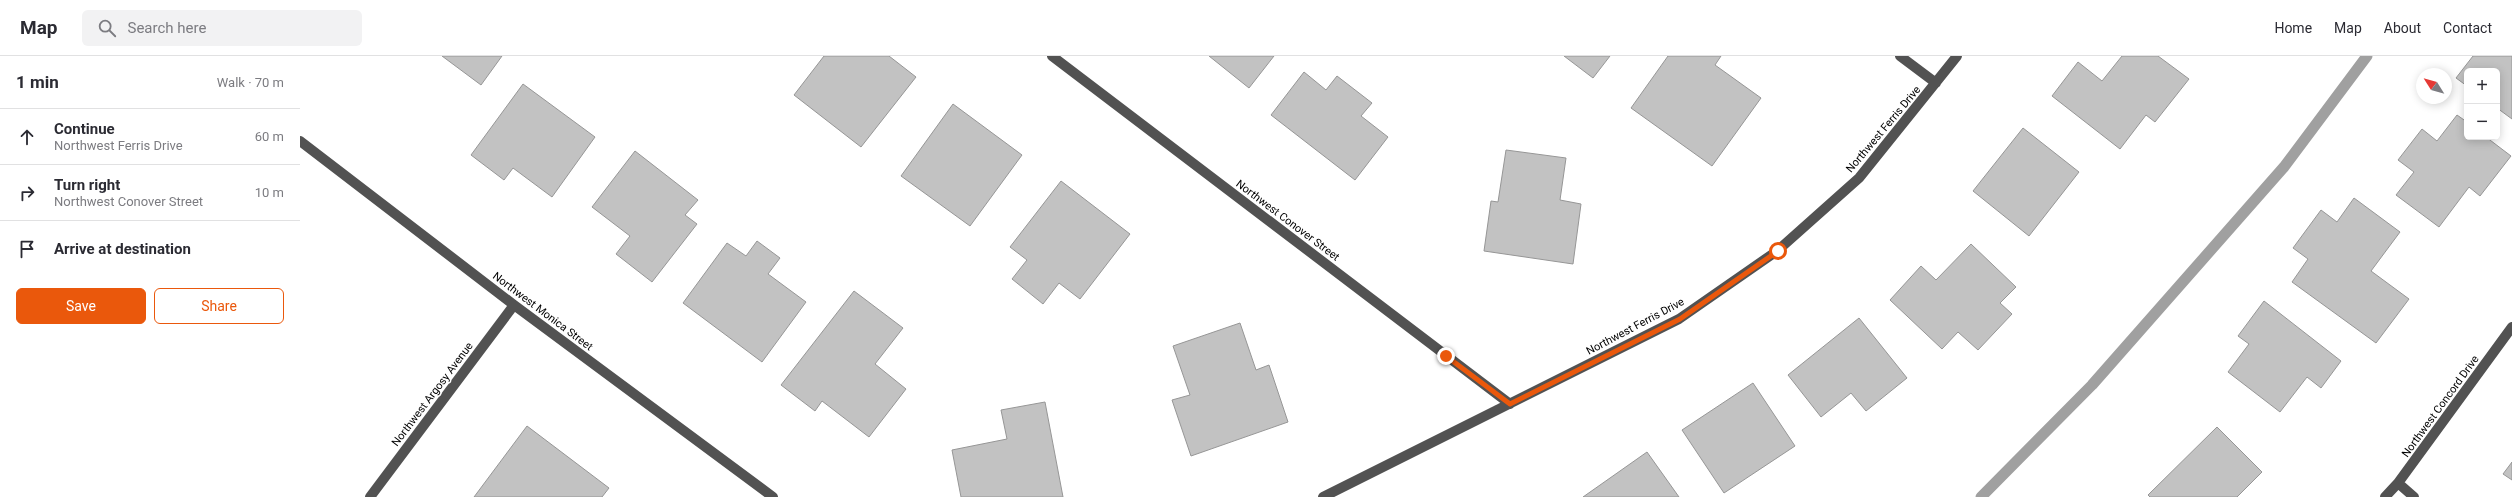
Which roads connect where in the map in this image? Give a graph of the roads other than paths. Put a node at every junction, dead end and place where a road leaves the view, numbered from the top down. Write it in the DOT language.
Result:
graph roads {
  1 [pos="1052,56"];
  2 [pos="1900,56"];
  3 [pos="1957,56"];
  4 [pos="1936,83"];
  5 [pos="300,141"];
  6 [pos="514,305"];
  7 [pos="2512,327"];
  8 [pos="1510,404"];
  9 [pos="2398,483"];
  10 [pos="370,497"];
  11 [pos="773,497"];
  12 [pos="1323,497"];
  13 [pos="2385,497"];
  14 [pos="2414,497"];
  1 -- 8 [label="street, Northwest Conover Street"];
  2 -- 4 [label="street"];
  3 -- 4 [label="street, Northwest Ferris Drive"];
  4 -- 8 [label="street, Northwest Ferris Drive"];
  5 -- 6 [label="street, Northwest Monica Street"];
  6 -- 10 [label="street, Northwest Argosy Avenue"];
  6 -- 11 [label="street, Northwest Monica Street"];
  7 -- 9 [label="street, Northwest Concord Drive"];
  8 -- 12 [label="street, Northwest Ferris Drive"];
  9 -- 13 [label="street, Northwest Concord Drive"];
  9 -- 14 [label="street"];
}
